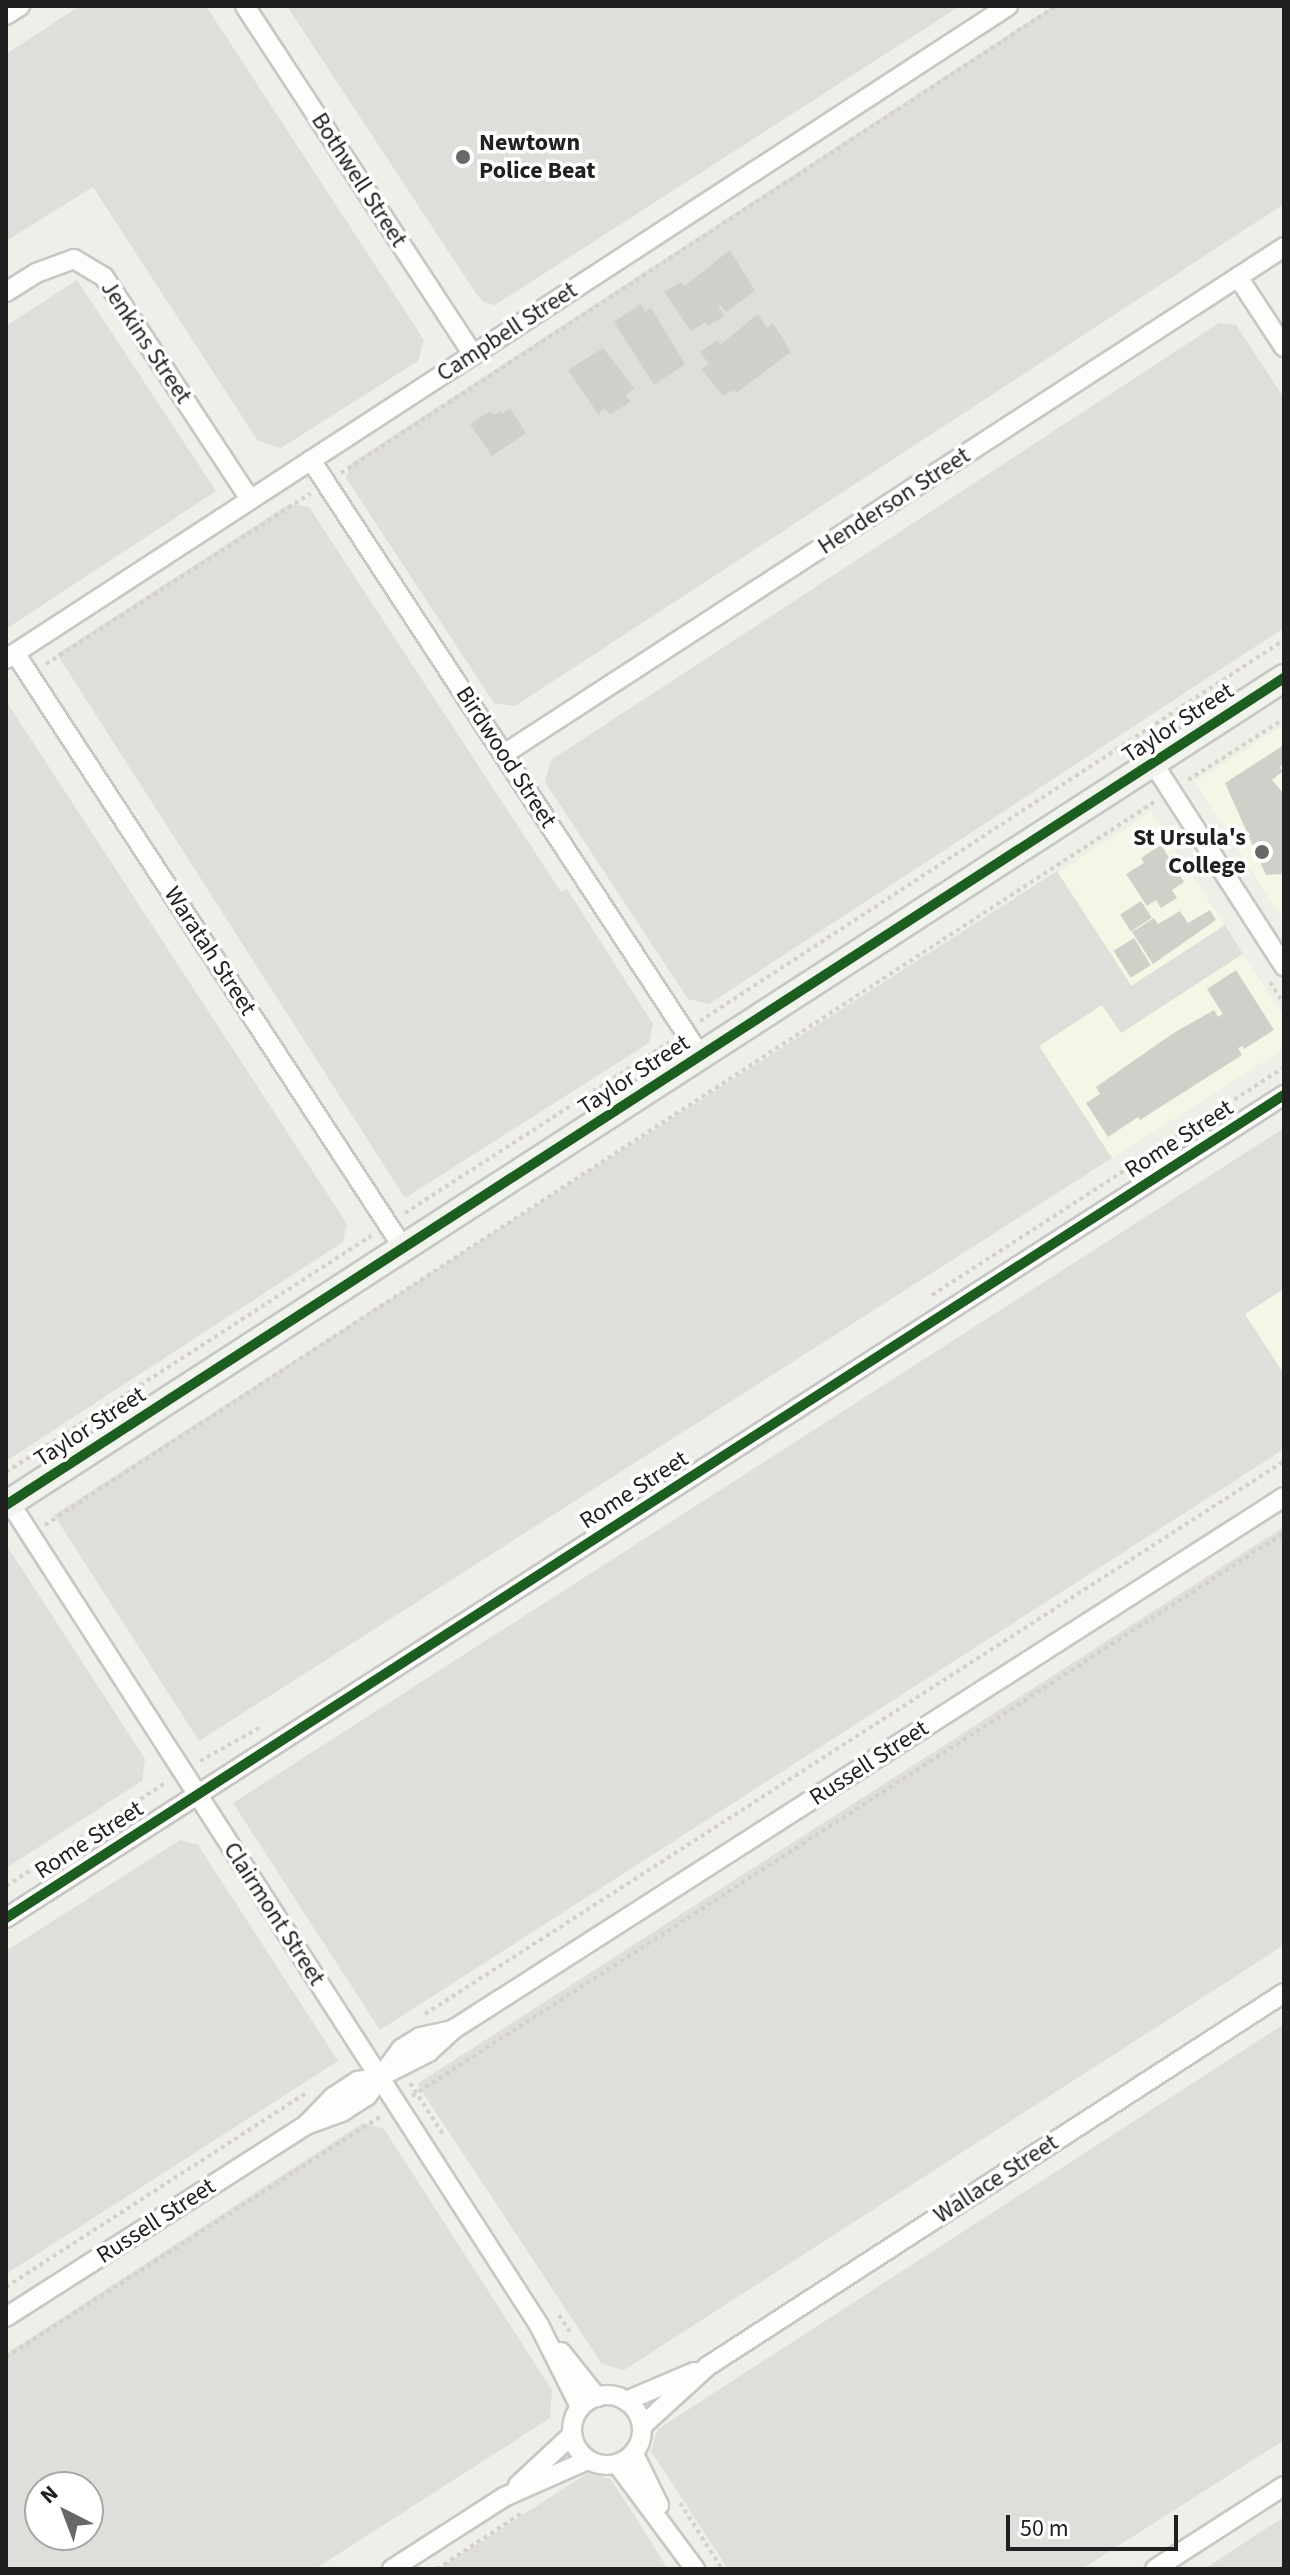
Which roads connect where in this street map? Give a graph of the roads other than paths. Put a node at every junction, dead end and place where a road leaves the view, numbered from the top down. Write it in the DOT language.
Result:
graph roads {
  1 [pos="20,6"];
  2 [pos="245,6"];
  3 [pos="1008,6"];
  4 [pos="6,15"];
  5 [pos="1284,247"];
  6 [pos="1238,277"];
  7 [pos="6,292"];
  8 [pos="1284,347"];
  9 [pos="473,355"];
  10 [pos="311,460"];
  11 [pos="250,499"];
  12 [pos="11,656"];
  13 [pos="1284,678"];
  14 [pos="504,754"];
  15 [pos="1153,763"];
  16 [pos="1284,966"];
  17 [pos="700,1055"];
  18 [pos="1284,1095"];
  19 [pos="404,1249"];
  20 [pos="1284,1497"];
  21 [pos="8,1504"];
  22 [pos="197,1794"];
  23 [pos="6,1918"];
  24 [pos="1284,1993"];
  25 [pos="380,2077"];
  26 [pos="6,2317"];
  27 [pos="539,2325"];
  28 [pos="708,2366"];
  29 [pos="597,2397"];
  30 [pos="626,2401"];
  31 [pos="580,2407"];
  32 [pos="642,2426"];
  33 [pos="572,2435"];
  34 [pos="634,2454"];
  35 [pos="588,2460"];
  36 [pos="617,2464"];
  37 [pos="1284,2486"];
  38 [pos="504,2497"];
  39 [pos="676,2539"];
  40 [pos="392,2569"];
  41 [pos="695,2569"];
  42 [pos="1155,2569"];
  1 -- 4 [label="street"];
  2 -- 9 [label="street, Bothwell Street"];
  3 -- 9 [label="street, Campbell Street"];
  5 -- 6 [label="street, Henderson Street"];
  6 -- 8 [label="street"];
  6 -- 14 [label="street, Henderson Street"];
  7 -- 11 [label="street, Jenkins Street"];
  9 -- 10 [label="street, Campbell Street"];
  10 -- 11 [label="street, Campbell Street"];
  10 -- 14 [label="street, Birdwood Street"];
  11 -- 12 [label="street, Campbell Street"];
  12 -- 19 [label="street, Waratah Street"];
  13 -- 15 [label="street, Taylor Street"];
  14 -- 17 [label="street, Birdwood Street"];
  15 -- 16 [label="street"];
  15 -- 17 [label="street, Taylor Street"];
  17 -- 19 [label="street, Taylor Street"];
  18 -- 22 [label="street, Rome Street"];
  19 -- 21 [label="street, Taylor Street"];
  20 -- 25 [label="street, Russell Street"];
  21 -- 22 [label="street, Clairmont Street"];
  22 -- 23 [label="street, Rome Street"];
  22 -- 25 [label="street, Clairmont Street"];
  24 -- 28 [label="street, Wallace Street"];
  25 -- 26 [label="street, Russell Street"];
  25 -- 27 [label="street, Clairmont Street"];
  27 -- 29 [label="street, Clairmont Street"];
  27 -- 31 [label="street, Clairmont Street"];
  28 -- 30 [label="street, Wallace Street"];
  28 -- 32 [label="street, Wallace Street"];
  29 -- 30 [label="street"];
  29 -- 31 [label="street"];
  30 -- 32 [label="street"];
  31 -- 33 [label="street"];
  32 -- 34 [label="street"];
  33 -- 35 [label="street"];
  33 -- 38 [label="street"];
  34 -- 36 [label="street"];
  34 -- 39 [label="street"];
  35 -- 36 [label="street"];
  35 -- 38 [label="street"];
  36 -- 39 [label="street"];
  37 -- 42 [label="street"];
  38 -- 40 [label="street"];
  39 -- 41 [label="street"];
}
